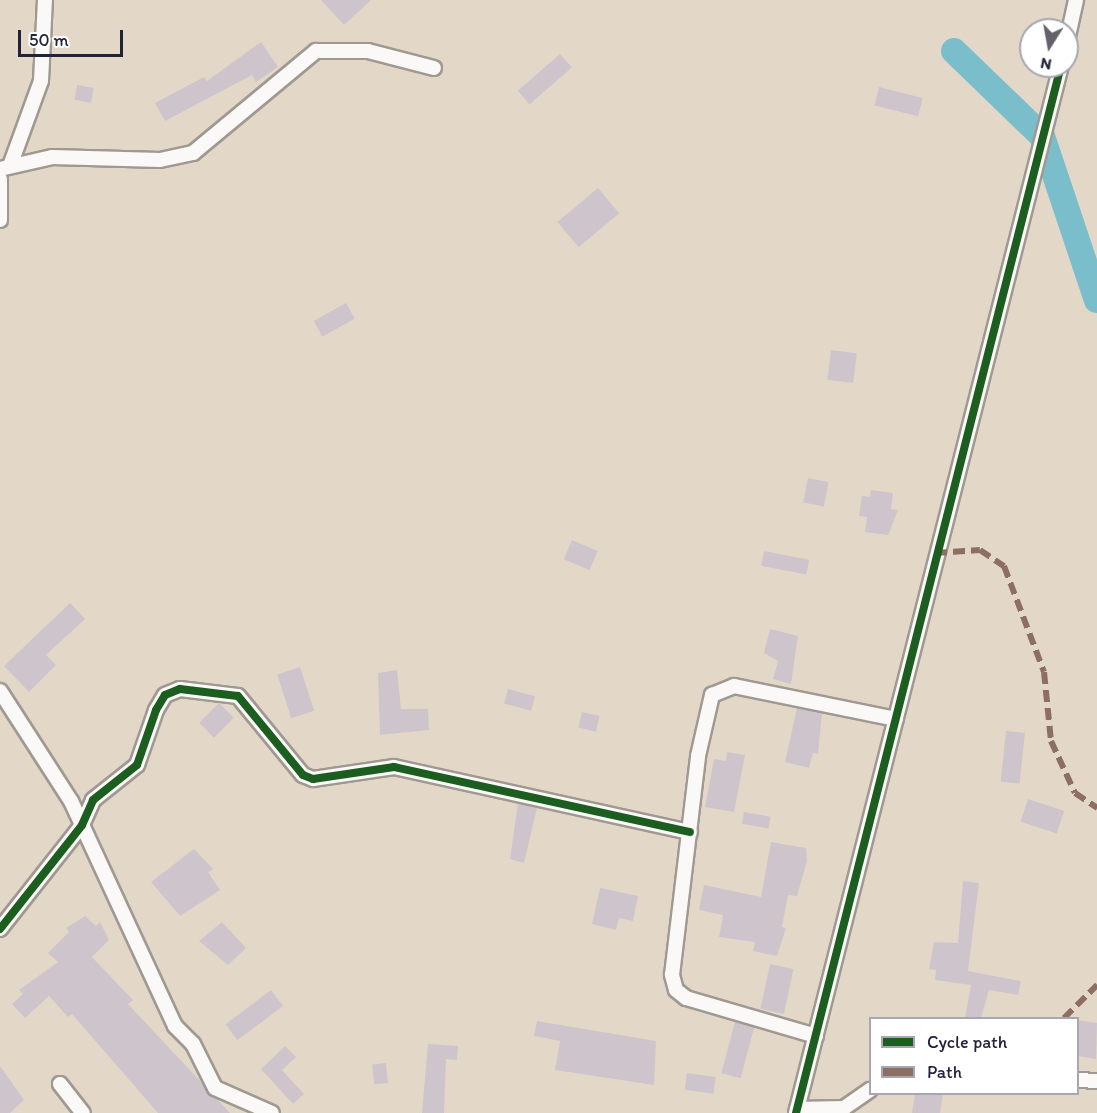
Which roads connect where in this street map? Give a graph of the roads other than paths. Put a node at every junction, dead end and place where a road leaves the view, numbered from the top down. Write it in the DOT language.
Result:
graph roads {
  1 [pos="45,0"];
  2 [pos="1076,0"];
  3 [pos="1072,18"];
  4 [pos="434,68"];
  5 [pos="1058,78"];
  6 [pos="5,167"];
  7 [pos="0,179"];
  8 [pos="0,220"];
  9 [pos="0,691"];
  10 [pos="896,719"];
  11 [pos="82,825"];
  12 [pos="690,832"];
  13 [pos="0,929"];
  14 [pos="816,1036"];
  15 [pos="1079,1080"];
  16 [pos="1097,1081"];
  17 [pos="60,1084"];
  18 [pos="869,1091"];
  19 [pos="797,1111"];
  20 [pos="83,1113"];
  21 [pos="272,1113"];
  1 -- 6 [label="street"];
  2 -- 3 [label="street"];
  4 -- 6 [label="street"];
  5 -- 10 [label="street"];
  7 -- 8 [label="street"];
  9 -- 11 [label="street"];
  10 -- 12 [label="street"];
  10 -- 14 [label="street"];
  11 -- 12 [label="street"];
  11 -- 13 [label="street"];
  11 -- 21 [label="street"];
  12 -- 14 [label="street"];
  14 -- 19 [label="street"];
  15 -- 16 [label="street"];
  17 -- 20 [label="street"];
  18 -- 19 [label="street"];
}
